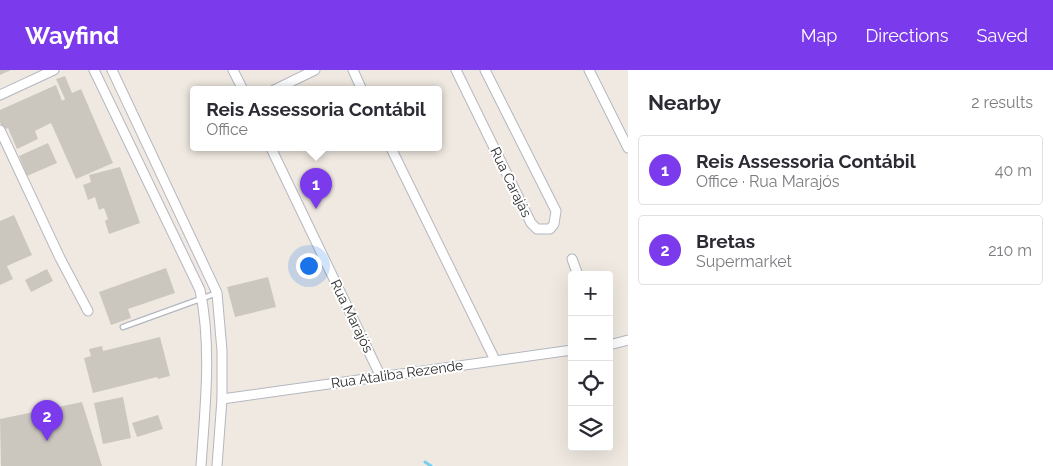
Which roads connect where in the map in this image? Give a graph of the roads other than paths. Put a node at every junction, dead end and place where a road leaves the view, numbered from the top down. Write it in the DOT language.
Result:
graph roads {
  1 [pos="54,70"];
  2 [pos="94,70"];
  3 [pos="112,70"];
  4 [pos="233,70"];
  5 [pos="314,70"];
  6 [pos="352,70"];
  7 [pos="456,70"];
  8 [pos="484,70"];
  9 [pos="589,70"];
  10 [pos="241,86"];
  11 [pos="282,86"];
  12 [pos="360,86"];
  13 [pos="0,95"];
  14 [pos="0,130"];
  15 [pos="142,135"];
  16 [pos="132,144"];
  17 [pos="628,148"];
  18 [pos="272,151"];
  19 [pos="392,151"];
  20 [pos="572,259"];
  21 [pos="576,271"];
  22 [pos="217,293"];
  23 [pos="202,298"];
  24 [pos="88,311"];
  25 [pos="122,327"];
  26 [pos="628,340"];
  27 [pos="613,344"];
  28 [pos="568,351"];
  29 [pos="494,360"];
  30 [pos="381,377"];
  31 [pos="222,399"];
  32 [pos="201,466"];
  33 [pos="217,466"];
  1 -- 13 [label="street"];
  2 -- 16 [label="street"];
  3 -- 15 [label="street"];
  4 -- 10 [label="street"];
  5 -- 11 [label="street"];
  6 -- 12 [label="street"];
  7 -- 8 [label="street, Rua Carajás"];
  9 -- 17 [label="street"];
  14 -- 24 [label="street"];
  15 -- 16 [label="street"];
  15 -- 22 [label="street"];
  16 -- 23 [label="street"];
  18 -- 30 [label="street, Rua Marajós"];
  19 -- 29 [label="street"];
  20 -- 21 [label="street"];
  22 -- 23 [label="lane"];
  22 -- 31 [label="street"];
  23 -- 25 [label="lane"];
  23 -- 32 [label="street"];
  26 -- 27 [label="street"];
  28 -- 29 [label="street, Rua Ataliba Rezende"];
  29 -- 30 [label="street, Rua Ataliba Rezende"];
  30 -- 31 [label="street, Rua Ataliba Rezende"];
  31 -- 33 [label="street"];
}
